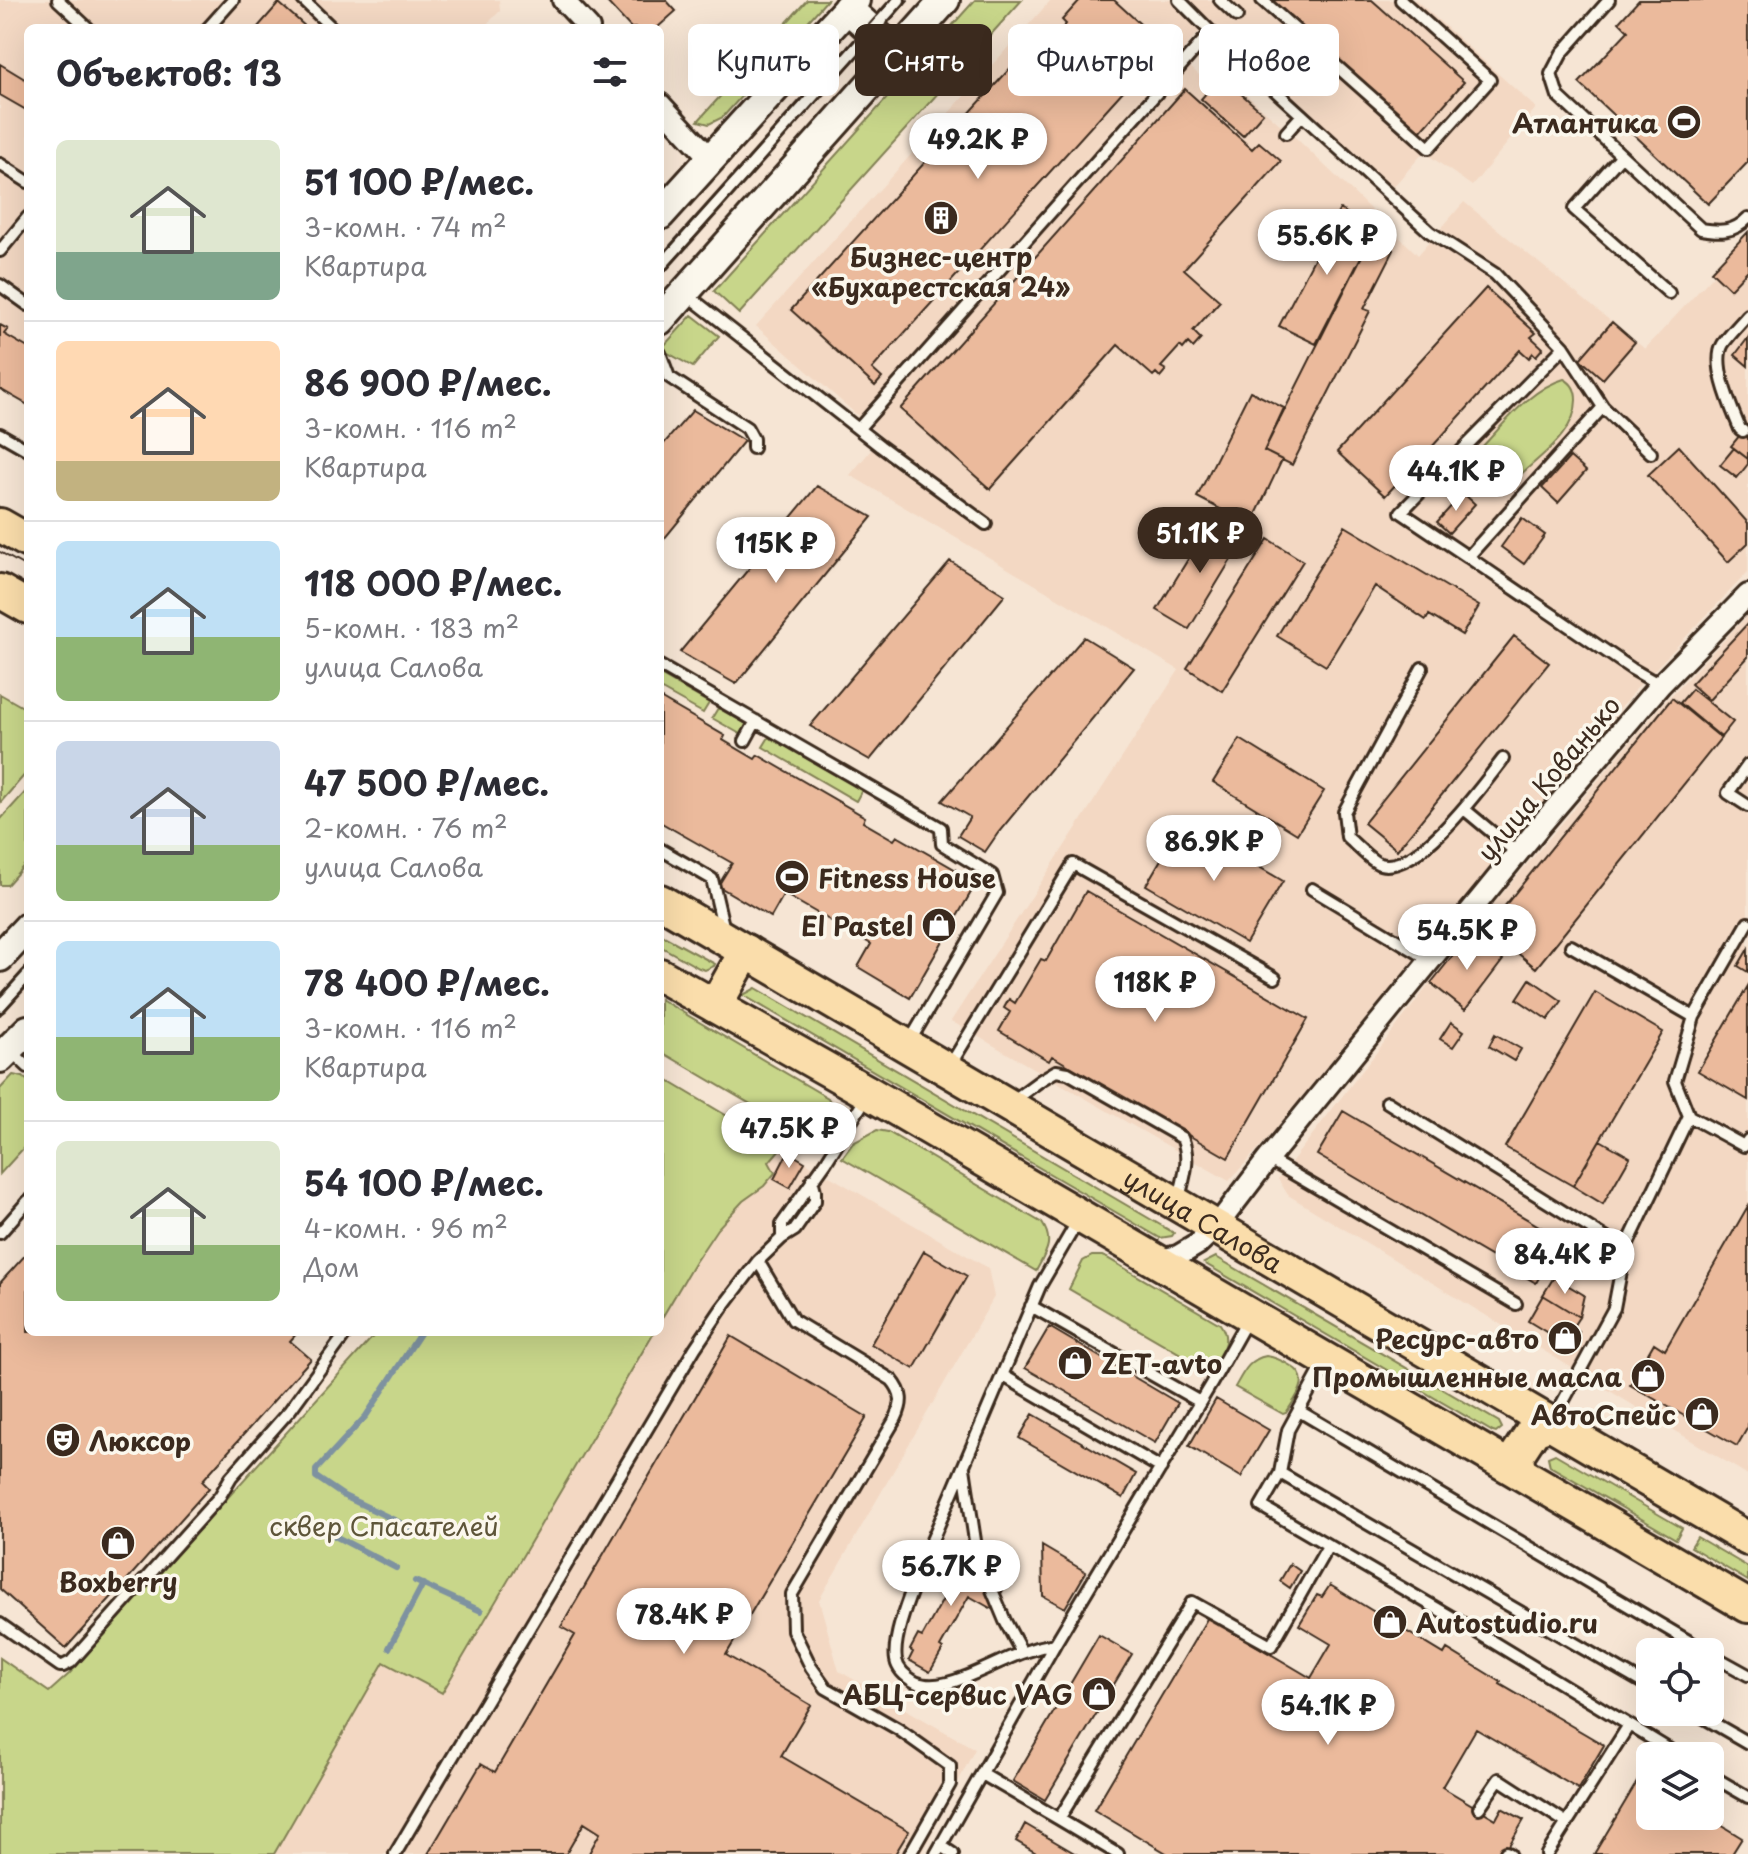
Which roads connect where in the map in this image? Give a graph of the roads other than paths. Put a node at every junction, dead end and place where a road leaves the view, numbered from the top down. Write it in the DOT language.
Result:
graph roads {
  1 [pos="58,0"];
  2 [pos="233,0"];
  3 [pos="303,0"];
  4 [pos="563,0"];
  5 [pos="899,0"];
  6 [pos="945,0"];
  7 [pos="1179,0"];
  8 [pos="1220,0"];
  9 [pos="1262,0"];
  10 [pos="1401,0"];
  11 [pos="1609,0"];
  12 [pos="851,4"];
  13 [pos="1237,16"];
  14 [pos="84,24"];
  15 [pos="212,24"];
  16 [pos="328,24"];
  17 [pos="585,24"];
  18 [pos="867,24"];
  19 [pos="877,24"];
  20 [pos="923,24"];
  21 [pos="1203,24"];
  22 [pos="1199,46"];
  23 [pos="855,49"];
  24 [pos="859,96"];
  25 [pos="1281,96"];
  26 [pos="664,108"];
  27 [pos="1302,115"];
  28 [pos="1286,133"];
  29 [pos="1621,156"];
  30 [pos="711,159"];
  31 [pos="0,164"];
  32 [pos="24,179"];
  33 [pos="664,211"];
  34 [pos="1748,218"];
  35 [pos="24,222"];
  36 [pos="0,251"];
  37 [pos="664,263"];
  38 [pos="0,285"];
  39 [pos="685,292"];
  40 [pos="1669,293"];
  41 [pos="24,302"];
  42 [pos="1748,315"];
  43 [pos="664,316"];
  44 [pos="1564,347"];
  45 [pos="664,364"];
  46 [pos="669,377"];
  47 [pos="664,383"];
  48 [pos="1603,407"];
  49 [pos="859,428"];
  50 [pos="1743,431"];
  51 [pos="0,434"];
  52 [pos="24,448"];
  53 [pos="753,448"];
  54 [pos="1651,453"];
  55 [pos="986,524"];
  56 [pos="0,525"];
  57 [pos="24,539"];
  58 [pos="1468,557"];
  59 [pos="0,591"];
  60 [pos="1748,595"];
  61 [pos="24,605"];
  62 [pos="664,668"];
  63 [pos="1422,668"];
  64 [pos="1660,685"];
  65 [pos="756,721"];
  66 [pos="745,741"];
  67 [pos="1503,759"];
  68 [pos="1748,765"];
  69 [pos="1748,806"];
  70 [pos="1464,809"];
  71 [pos="664,851"];
  72 [pos="1517,853"];
  73 [pos="1312,889"];
  74 [pos="664,903"];
  75 [pos="1748,923"];
  76 [pos="24,931"];
  77 [pos="736,946"];
  78 [pos="1571,946"];
  79 [pos="0,957"];
  80 [pos="1430,960"];
  81 [pos="664,977"];
  82 [pos="1275,978"];
  83 [pos="24,979"];
  84 [pos="0,1006"];
  85 [pos="715,1006"];
  86 [pos="1694,1017"];
  87 [pos="907,1045"];
  88 [pos="948,1069"];
  89 [pos="869,1093"];
  90 [pos="1387,1102"];
  91 [pos="1008,1104"];
  92 [pos="1689,1116"];
  93 [pos="1748,1140"];
  94 [pos="1268,1159"];
  95 [pos="1178,1204"];
  96 [pos="24,1206"];
  97 [pos="1080,1217"];
  98 [pos="1216,1227"];
  99 [pos="0,1233"];
  100 [pos="1625,1250"];
  101 [pos="758,1261"];
  102 [pos="1156,1261"];
  103 [pos="1516,1304"];
  104 [pos="1031,1306"];
  105 [pos="1249,1315"];
  106 [pos="344,1336"];
  107 [pos="1326,1360"];
  108 [pos="1002,1375"];
  109 [pos="1200,1402"];
  110 [pos="1299,1411"];
  111 [pos="1551,1423"];
  112 [pos="963,1466"];
  113 [pos="1161,1468"];
  114 [pos="1519,1472"];
  115 [pos="1280,1473"];
  116 [pos="1747,1537"];
  117 [pos="1328,1546"];
  118 [pos="1748,1606"];
  119 [pos="0,1624"];
  120 [pos="1683,1638"];
  121 [pos="1055,1644"];
  122 [pos="1021,1651"];
  123 [pos="1724,1662"];
  124 [pos="1748,1675"];
  125 [pos="1636,1679"];
  126 [pos="1629,1725"];
  127 [pos="1718,1726"];
  128 [pos="1657,1742"];
  129 [pos="1748,1743"];
  130 [pos="982,1774"];
  131 [pos="1724,1783"];
  132 [pos="1748,1797"];
  133 [pos="1479,1808"];
  134 [pos="1059,1819"];
  135 [pos="1567,1823"];
  136 [pos="939,1850"];
  137 [pos="395,1854"];
  138 [pos="910,1854"];
  139 [pos="953,1854"];
  140 [pos="1118,1854"];
  141 [pos="1547,1854"];
  1 -- 14 [label="lane"];
  2 -- 15 [label="lane"];
  3 -- 16 [label="lane"];
  4 -- 17 [label="street"];
  5 -- 19 [label="lane"];
  6 -- 20 [label="main road"];
  7 -- 21 [label="lane"];
  8 -- 13 [label="lane"];
  9 -- 10 [label="lane"];
  11 -- 29 [label="lane"];
  12 -- 18 [label="main road"];
  12 -- 30 [label="main road"];
  22 -- 49 [label="lane"];
  23 -- 37 [label="lane"];
  24 -- 39 [label="main road"];
  25 -- 27 [label="lane"];
  26 -- 30 [label="street"];
  27 -- 28 [label="lane"];
  27 -- 44 [label="lane"];
  29 -- 34 [label="lane"];
  29 -- 40 [label="lane"];
  30 -- 33 [label="main road"];
  31 -- 32 [label="lane"];
  35 -- 36 [label="lane"];
  38 -- 41 [label="lane"];
  39 -- 43 [label="main road"];
  39 -- 49 [label="lane"];
  42 -- 50 [label="lane"];
  44 -- 48 [label="lane"];
  44 -- 58 [label="lane"];
  45 -- 46 [label="lane"];
  46 -- 47 [label="lane"];
  46 -- 53 [label="lane"];
  48 -- 54 [label="lane"];
  48 -- 58 [label="lane"];
  49 -- 55 [label="lane"];
  51 -- 52 [label="lane"];
  56 -- 57 [label="main road"];
  58 -- 64 [label="lane"];
  59 -- 61 [label="main road"];
  60 -- 64 [label="street, улица Кованько"];
  62 -- 65 [label="lane"];
  63 -- 70 [label="lane"];
  64 -- 72 [label="street, улица Кованько"];
  65 -- 66 [label="lane"];
  65 -- 87 [label="lane"];
  67 -- 70 [label="lane"];
  68 -- 69 [label="lane"];
  70 -- 72 [label="lane"];
  71 -- 77 [label="lane"];
  72 -- 80 [label="street, улица Кованько"];
  73 -- 80 [label="lane"];
  74 -- 77 [label="main road, улица Салова"];
  75 -- 86 [label="lane"];
  76 -- 79 [label="main road"];
  77 -- 85 [label="main road"];
  77 -- 87 [label="main road, улица Салова"];
  78 -- 86 [label="lane"];
  80 -- 94 [label="street, улица Кованько"];
  81 -- 85 [label="main road"];
  82 -- 88 [label="lane"];
  83 -- 84 [label="lane"];
  85 -- 89 [label="main road"];
  86 -- 92 [label="lane"];
  87 -- 88 [label="main road, улица Салова"];
  88 -- 91 [label="main road, улица Салова"];
  89 -- 97 [label="main road"];
  89 -- 101 [label="lane"];
  90 -- 100 [label="lane"];
  91 -- 95 [label="main road, улица Салова"];
  91 -- 95 [label="lane"];
  92 -- 93 [label="lane"];
  92 -- 100 [label="lane"];
  94 -- 98 [label="street, улица Кованько"];
  94 -- 103 [label="lane"];
  95 -- 98 [label="main road, улица Салова"];
  96 -- 99 [label="lane"];
  97 -- 102 [label="main road"];
  97 -- 104 [label="lane"];
  98 -- 102 [label="street, улица Кованько"];
  98 -- 111 [label="main road, улица Салова"];
  100 -- 111 [label="lane"];
  101 -- 137 [label="lane"];
  101 -- 138 [label="lane"];
  102 -- 105 [label="main road"];
  104 -- 108 [label="lane"];
  104 -- 109 [label="lane"];
  105 -- 107 [label="main road"];
  105 -- 109 [label="lane"];
  106 -- 119 [label="lane"];
  107 -- 110 [label="lane"];
  107 -- 114 [label="main road"];
  108 -- 112 [label="lane"];
  108 -- 113 [label="lane"];
  109 -- 113 [label="lane"];
  110 -- 115 [label="lane"];
  110 -- 120 [label="lane"];
  111 -- 114 [label="main road"];
  111 -- 116 [label="main road, улица Салова"];
  112 -- 122 [label="lane"];
  112 -- 122 [label="lane"];
  113 -- 121 [label="lane"];
  114 -- 118 [label="main road"];
  115 -- 117 [label="lane"];
  115 -- 125 [label="lane"];
  117 -- 126 [label="lane"];
  117 -- 134 [label="lane"];
  121 -- 122 [label="lane"];
  121 -- 130 [label="lane"];
  123 -- 124 [label="lane"];
  126 -- 128 [label="lane"];
  126 -- 135 [label="lane"];
  127 -- 129 [label="lane"];
  130 -- 134 [label="lane"];
  130 -- 136 [label="lane"];
  131 -- 132 [label="lane"];
  133 -- 135 [label="lane"];
  134 -- 140 [label="lane"];
  135 -- 141 [label="lane"];
  136 -- 139 [label="lane"];
}
